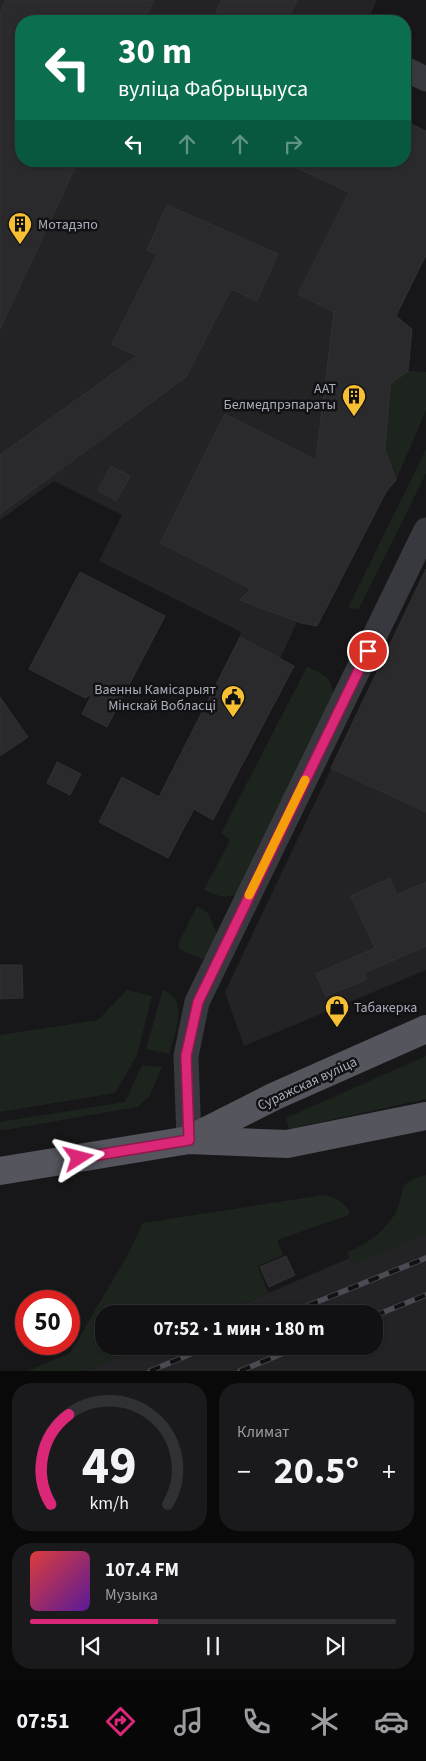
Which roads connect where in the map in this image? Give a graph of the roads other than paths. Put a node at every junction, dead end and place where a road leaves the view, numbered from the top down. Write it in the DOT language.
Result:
graph roads {
  1 [pos="411,73"];
  2 [pos="426,79"];
  3 [pos="426,530"];
  4 [pos="426,1029"];
  5 [pos="426,1116"];
  6 [pos="189,1140"];
  7 [pos="0,1171"];
  1 -- 2 [label="street"];
  3 -- 6 [label="street"];
  4 -- 6 [label="main road, Суражская вуліца"];
  5 -- 6 [label="main road, Суражская вуліца"];
  6 -- 7 [label="main road, Суражская вуліца"];
}
